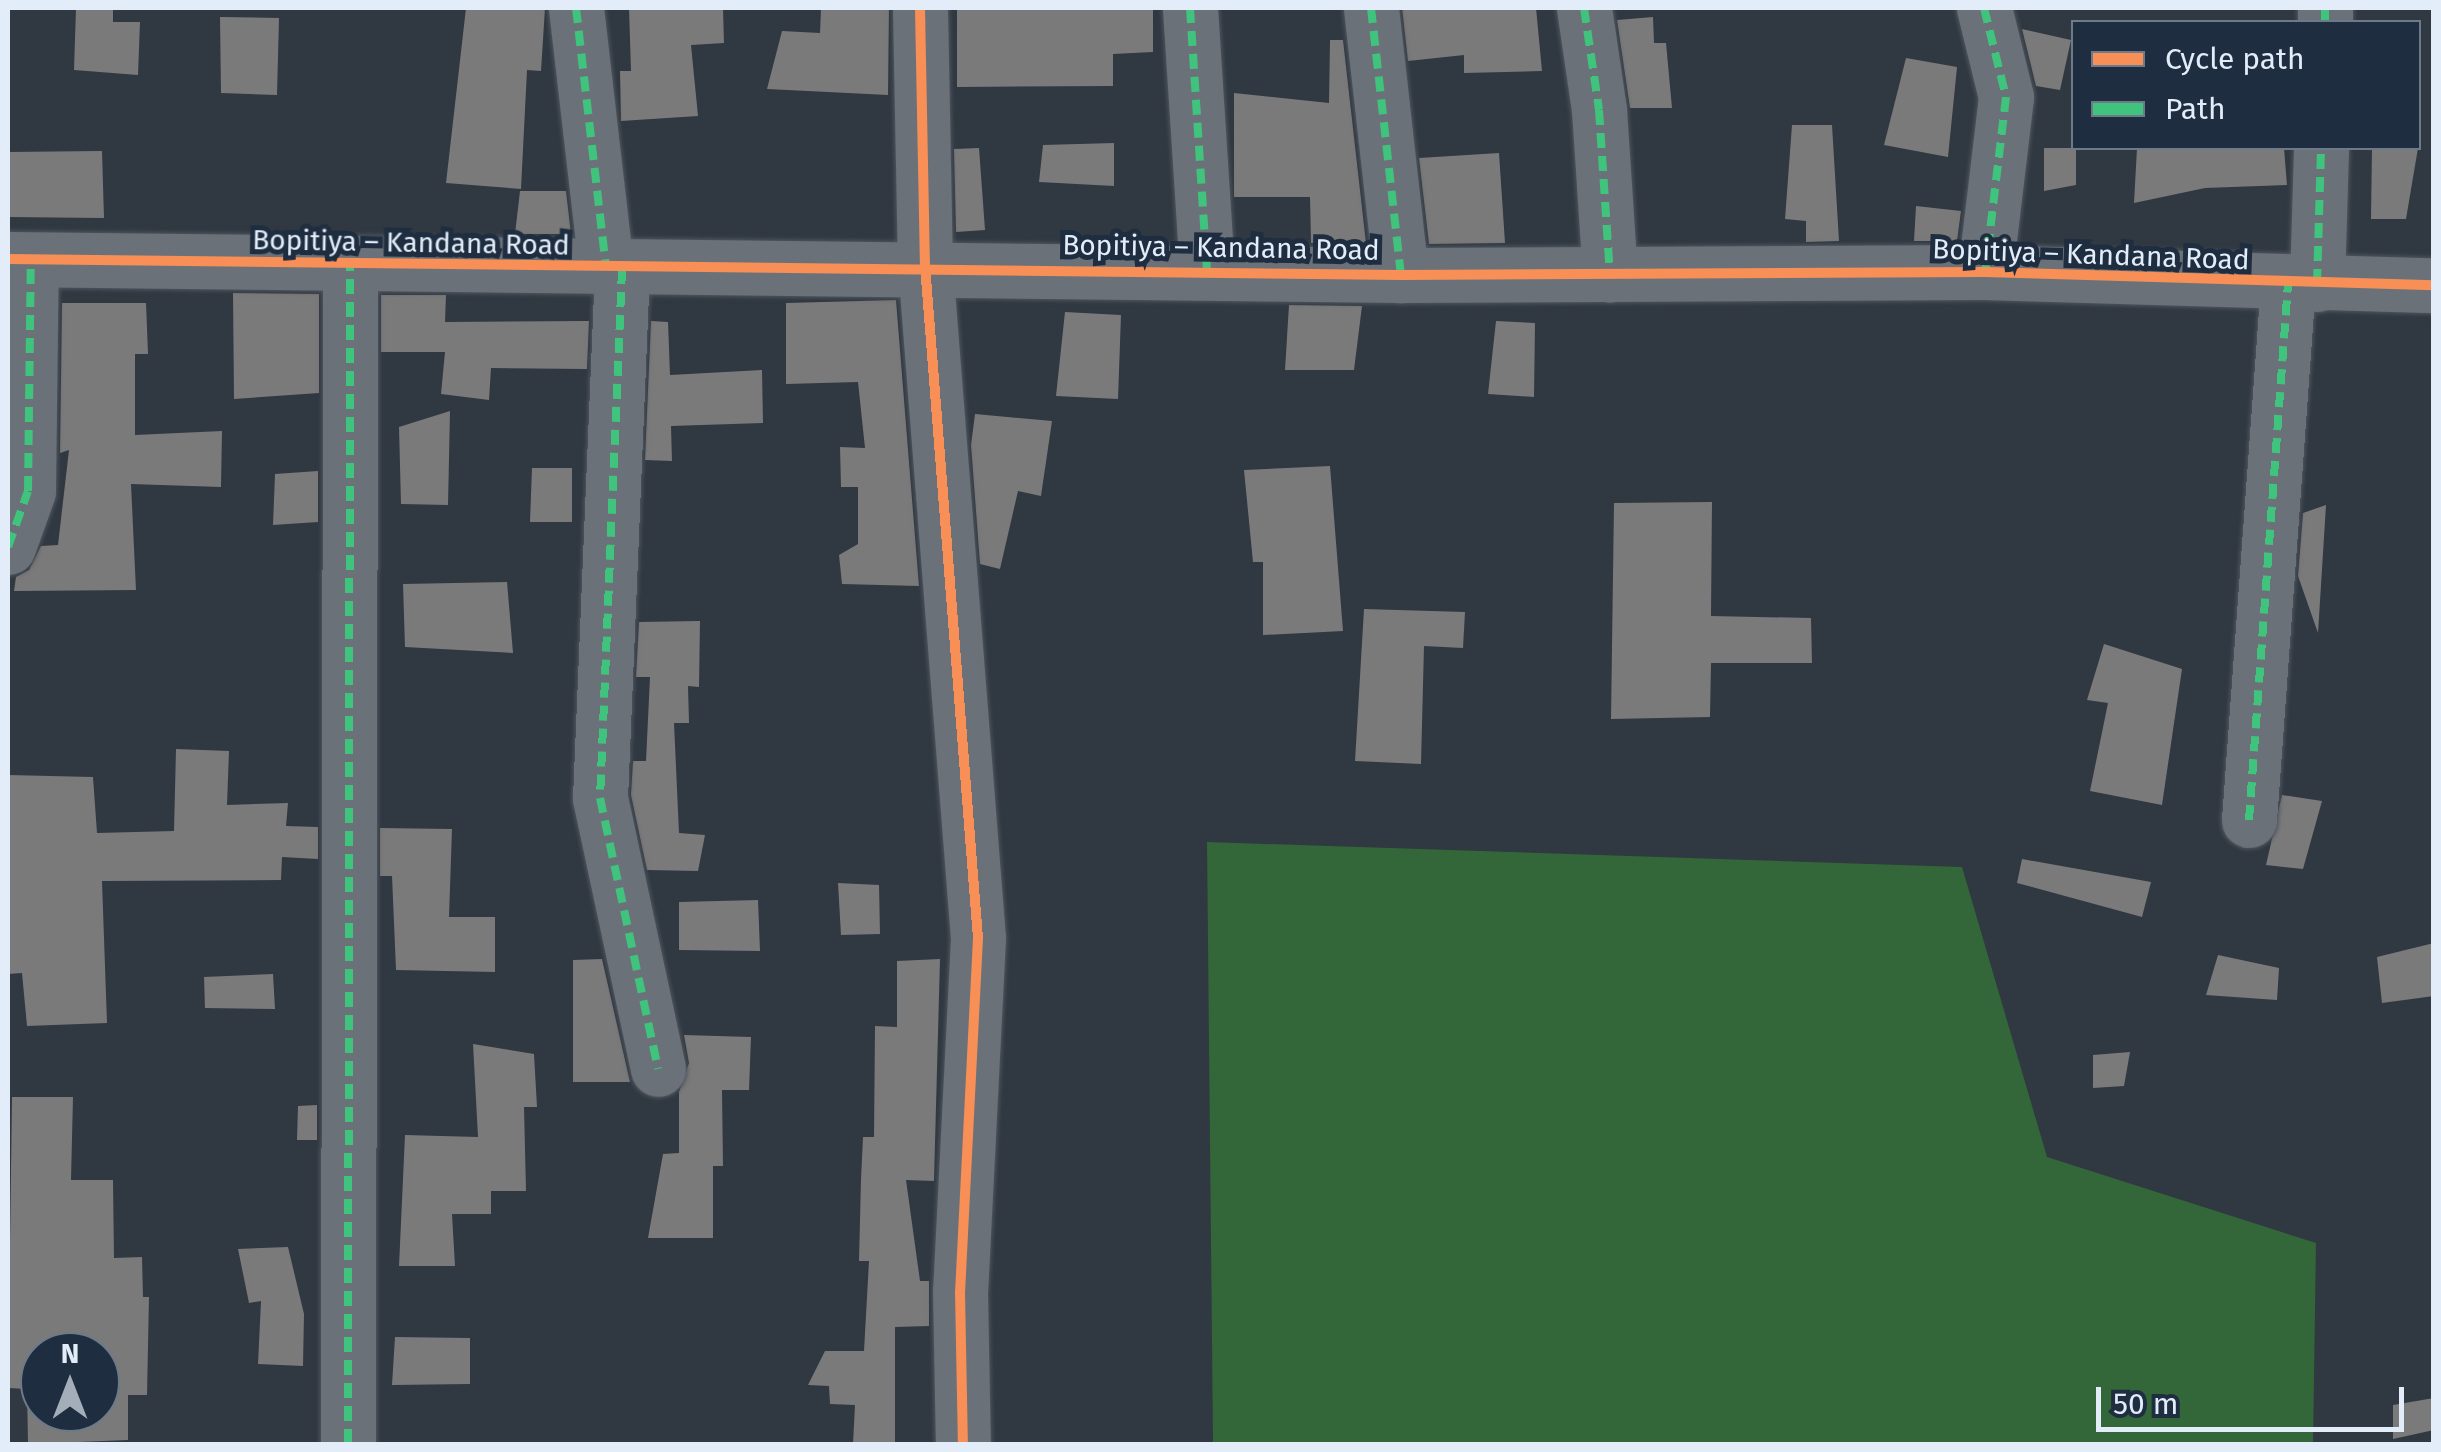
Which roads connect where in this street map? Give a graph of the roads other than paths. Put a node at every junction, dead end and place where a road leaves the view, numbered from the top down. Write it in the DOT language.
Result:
graph roads {
  1 [pos="576,8"];
  2 [pos="920,8"];
  3 [pos="1190,8"];
  4 [pos="1370,8"];
  5 [pos="1584,8"];
  6 [pos="1984,8"];
  7 [pos="2321,150"];
  8 [pos="19,259"];
  9 [pos="926,265"];
  10 [pos="350,266"];
  11 [pos="614,268"];
  12 [pos="1207,268"];
  13 [pos="1985,272"];
  14 [pos="1401,275"];
  15 [pos="1610,275"];
  16 [pos="2302,284"];
  17 [pos="2434,285"];
  18 [pos="8,547"];
  19 [pos="2249,820"];
  20 [pos="658,1069"];
  21 [pos="348,1444"];
  22 [pos="963,1444"];
  1 -- 11 [label="street"];
  2 -- 9 [label="street"];
  3 -- 12 [label="street"];
  4 -- 14 [label="street"];
  5 -- 15 [label="street"];
  6 -- 13 [label="street"];
  7 -- 16 [label="street"];
  8 -- 10 [label="street, Bopitiya – Kandana Road"];
  8 -- 18 [label="street"];
  9 -- 11 [label="street, Bopitiya – Kandana Road"];
  9 -- 12 [label="street, Bopitiya – Kandana Road"];
  9 -- 22 [label="street"];
  10 -- 11 [label="street, Bopitiya – Kandana Road"];
  10 -- 21 [label="street"];
  11 -- 20 [label="street"];
  12 -- 14 [label="street, Bopitiya – Kandana Road"];
  13 -- 15 [label="street, Bopitiya – Kandana Road"];
  13 -- 16 [label="street, Bopitiya – Kandana Road"];
  14 -- 15 [label="street, Bopitiya – Kandana Road"];
  16 -- 17 [label="street, Bopitiya – Kandana Road"];
  16 -- 19 [label="street"];
}
